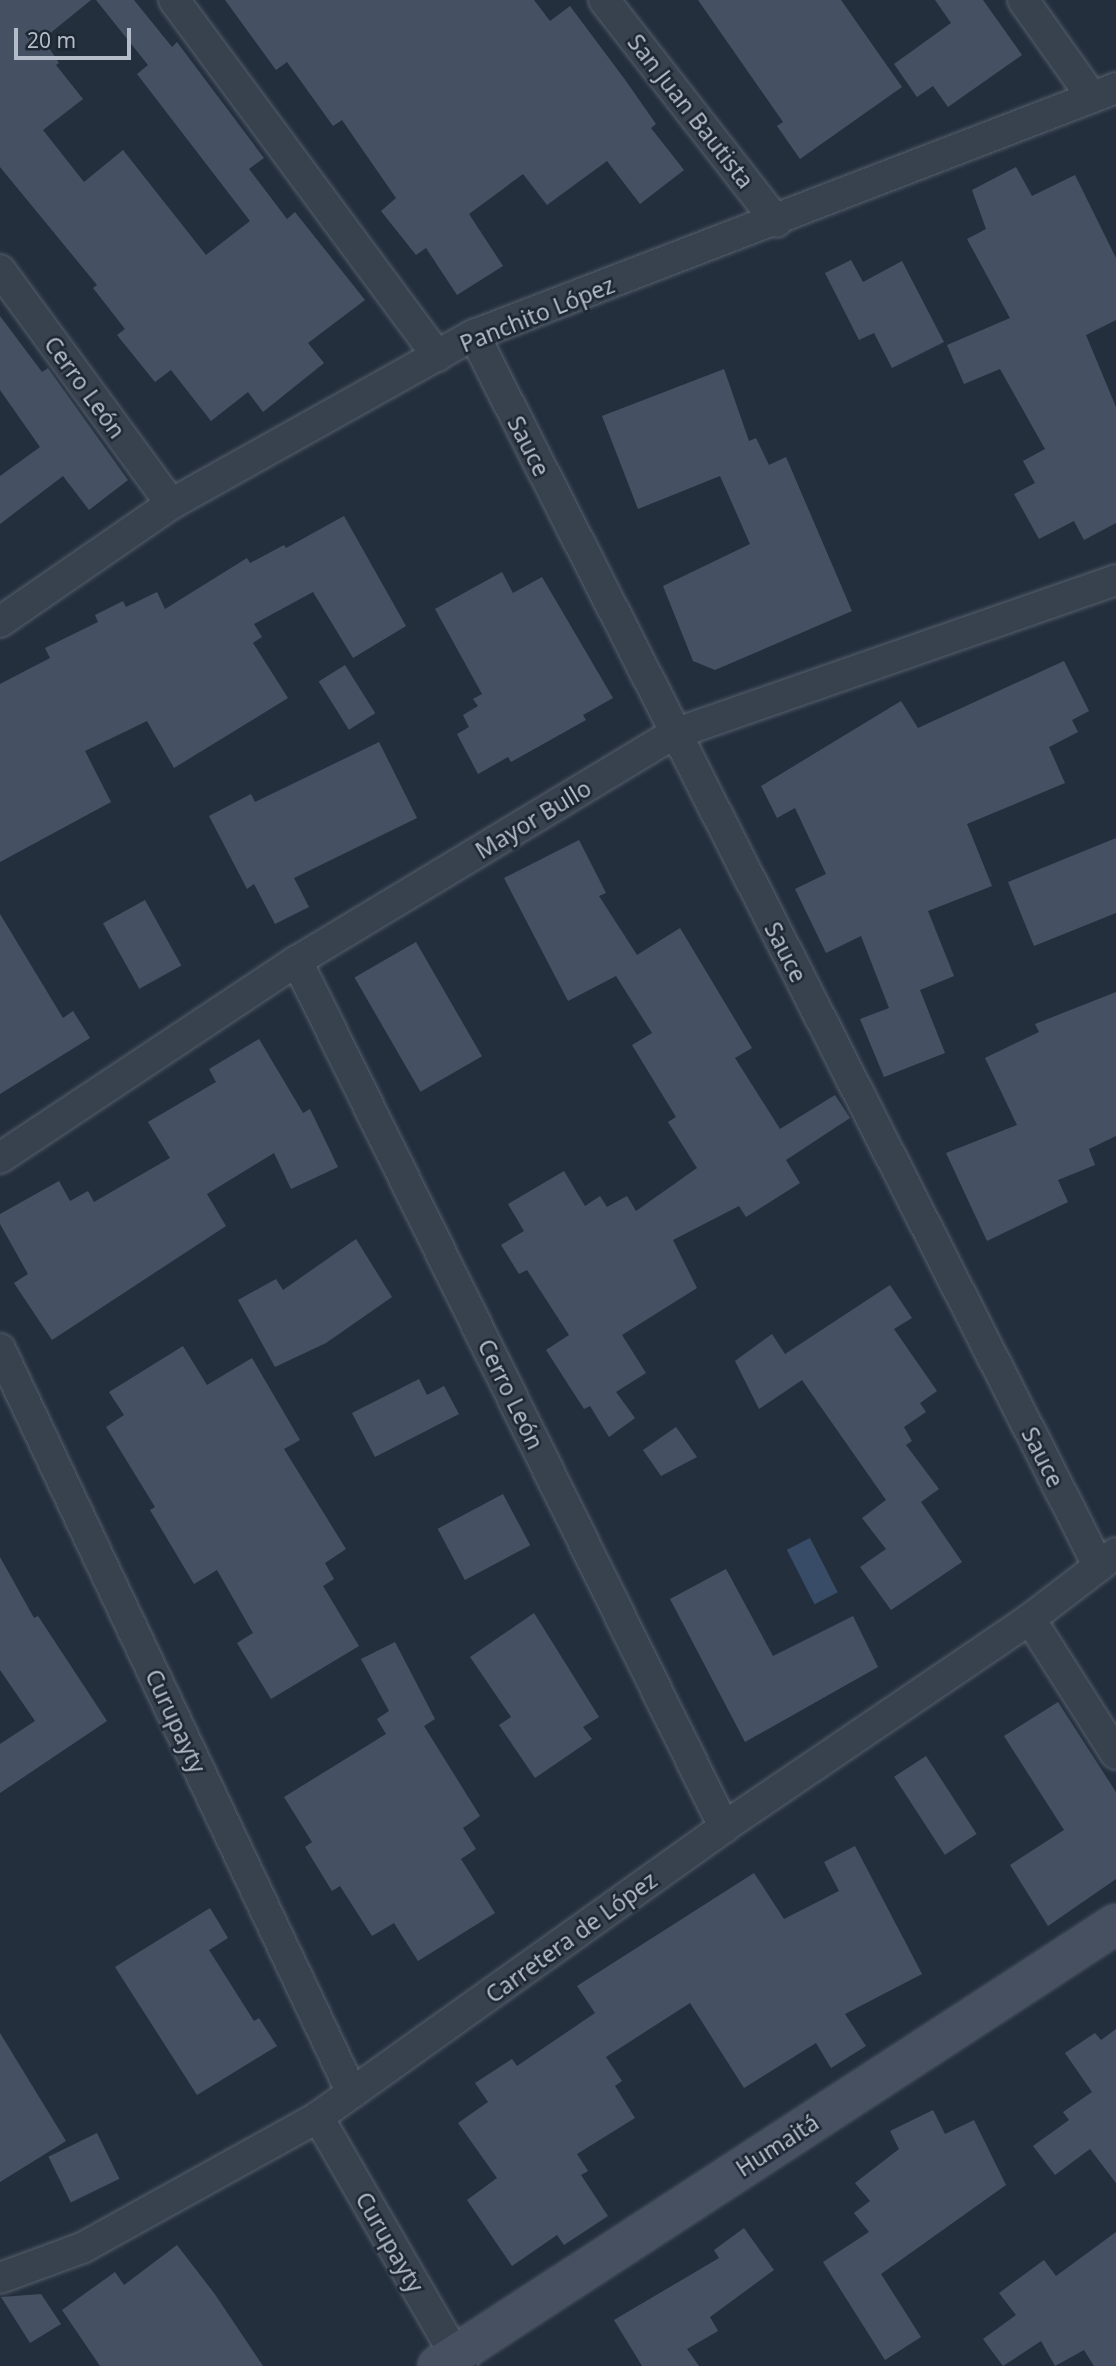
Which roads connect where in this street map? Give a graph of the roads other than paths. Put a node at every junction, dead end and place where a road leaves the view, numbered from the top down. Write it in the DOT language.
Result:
graph roads {
  1 [pos="174,0"];
  2 [pos="604,0"];
  3 [pos="1023,0"];
  4 [pos="1104,92"];
  5 [pos="777,222"];
  6 [pos="0,270"];
  7 [pos="474,335"];
  8 [pos="437,356"];
  9 [pos="171,504"];
  10 [pos="1113,587"];
  11 [pos="0,622"];
  12 [pos="674,734"];
  13 [pos="297,961"];
  14 [pos="0,1158"];
  15 [pos="0,1349"];
  16 [pos="1108,1560"];
  17 [pos="1030,1619"];
  18 [pos="1116,1754"];
  19 [pos="724,1827"];
  20 [pos="1116,1924"];
  21 [pos="352,2094"];
  22 [pos="318,2117"];
  23 [pos="0,2278"];
  24 [pos="452,2363"];
  1 -- 8 [label="street"];
  2 -- 5 [label="street, San Juan Bautista"];
  3 -- 4 [label="street"];
  4 -- 5 [label="street, Panchito López"];
  5 -- 7 [label="street, Panchito López"];
  6 -- 9 [label="street, Cerro León"];
  7 -- 8 [label="street, Panchito López"];
  7 -- 12 [label="street, Sauce"];
  8 -- 9 [label="street, Panchito López"];
  9 -- 11 [label="street, Panchito López"];
  10 -- 12 [label="street, Mayor Bullo"];
  12 -- 13 [label="street, Mayor Bullo"];
  12 -- 16 [label="street, Sauce"];
  13 -- 14 [label="street, Mayor Bullo"];
  13 -- 19 [label="street, Cerro León"];
  15 -- 21 [label="street, Curupayty"];
  16 -- 17 [label="street, Carretera de López"];
  17 -- 18 [label="street"];
  17 -- 19 [label="street, Carretera de López"];
  19 -- 21 [label="street, Carretera de López"];
  20 -- 24 [label="street, Humaitá"];
  21 -- 22 [label="street, Carretera de López"];
  22 -- 23 [label="street, Carretera de López"];
  22 -- 24 [label="street, Curupayty"];
}
